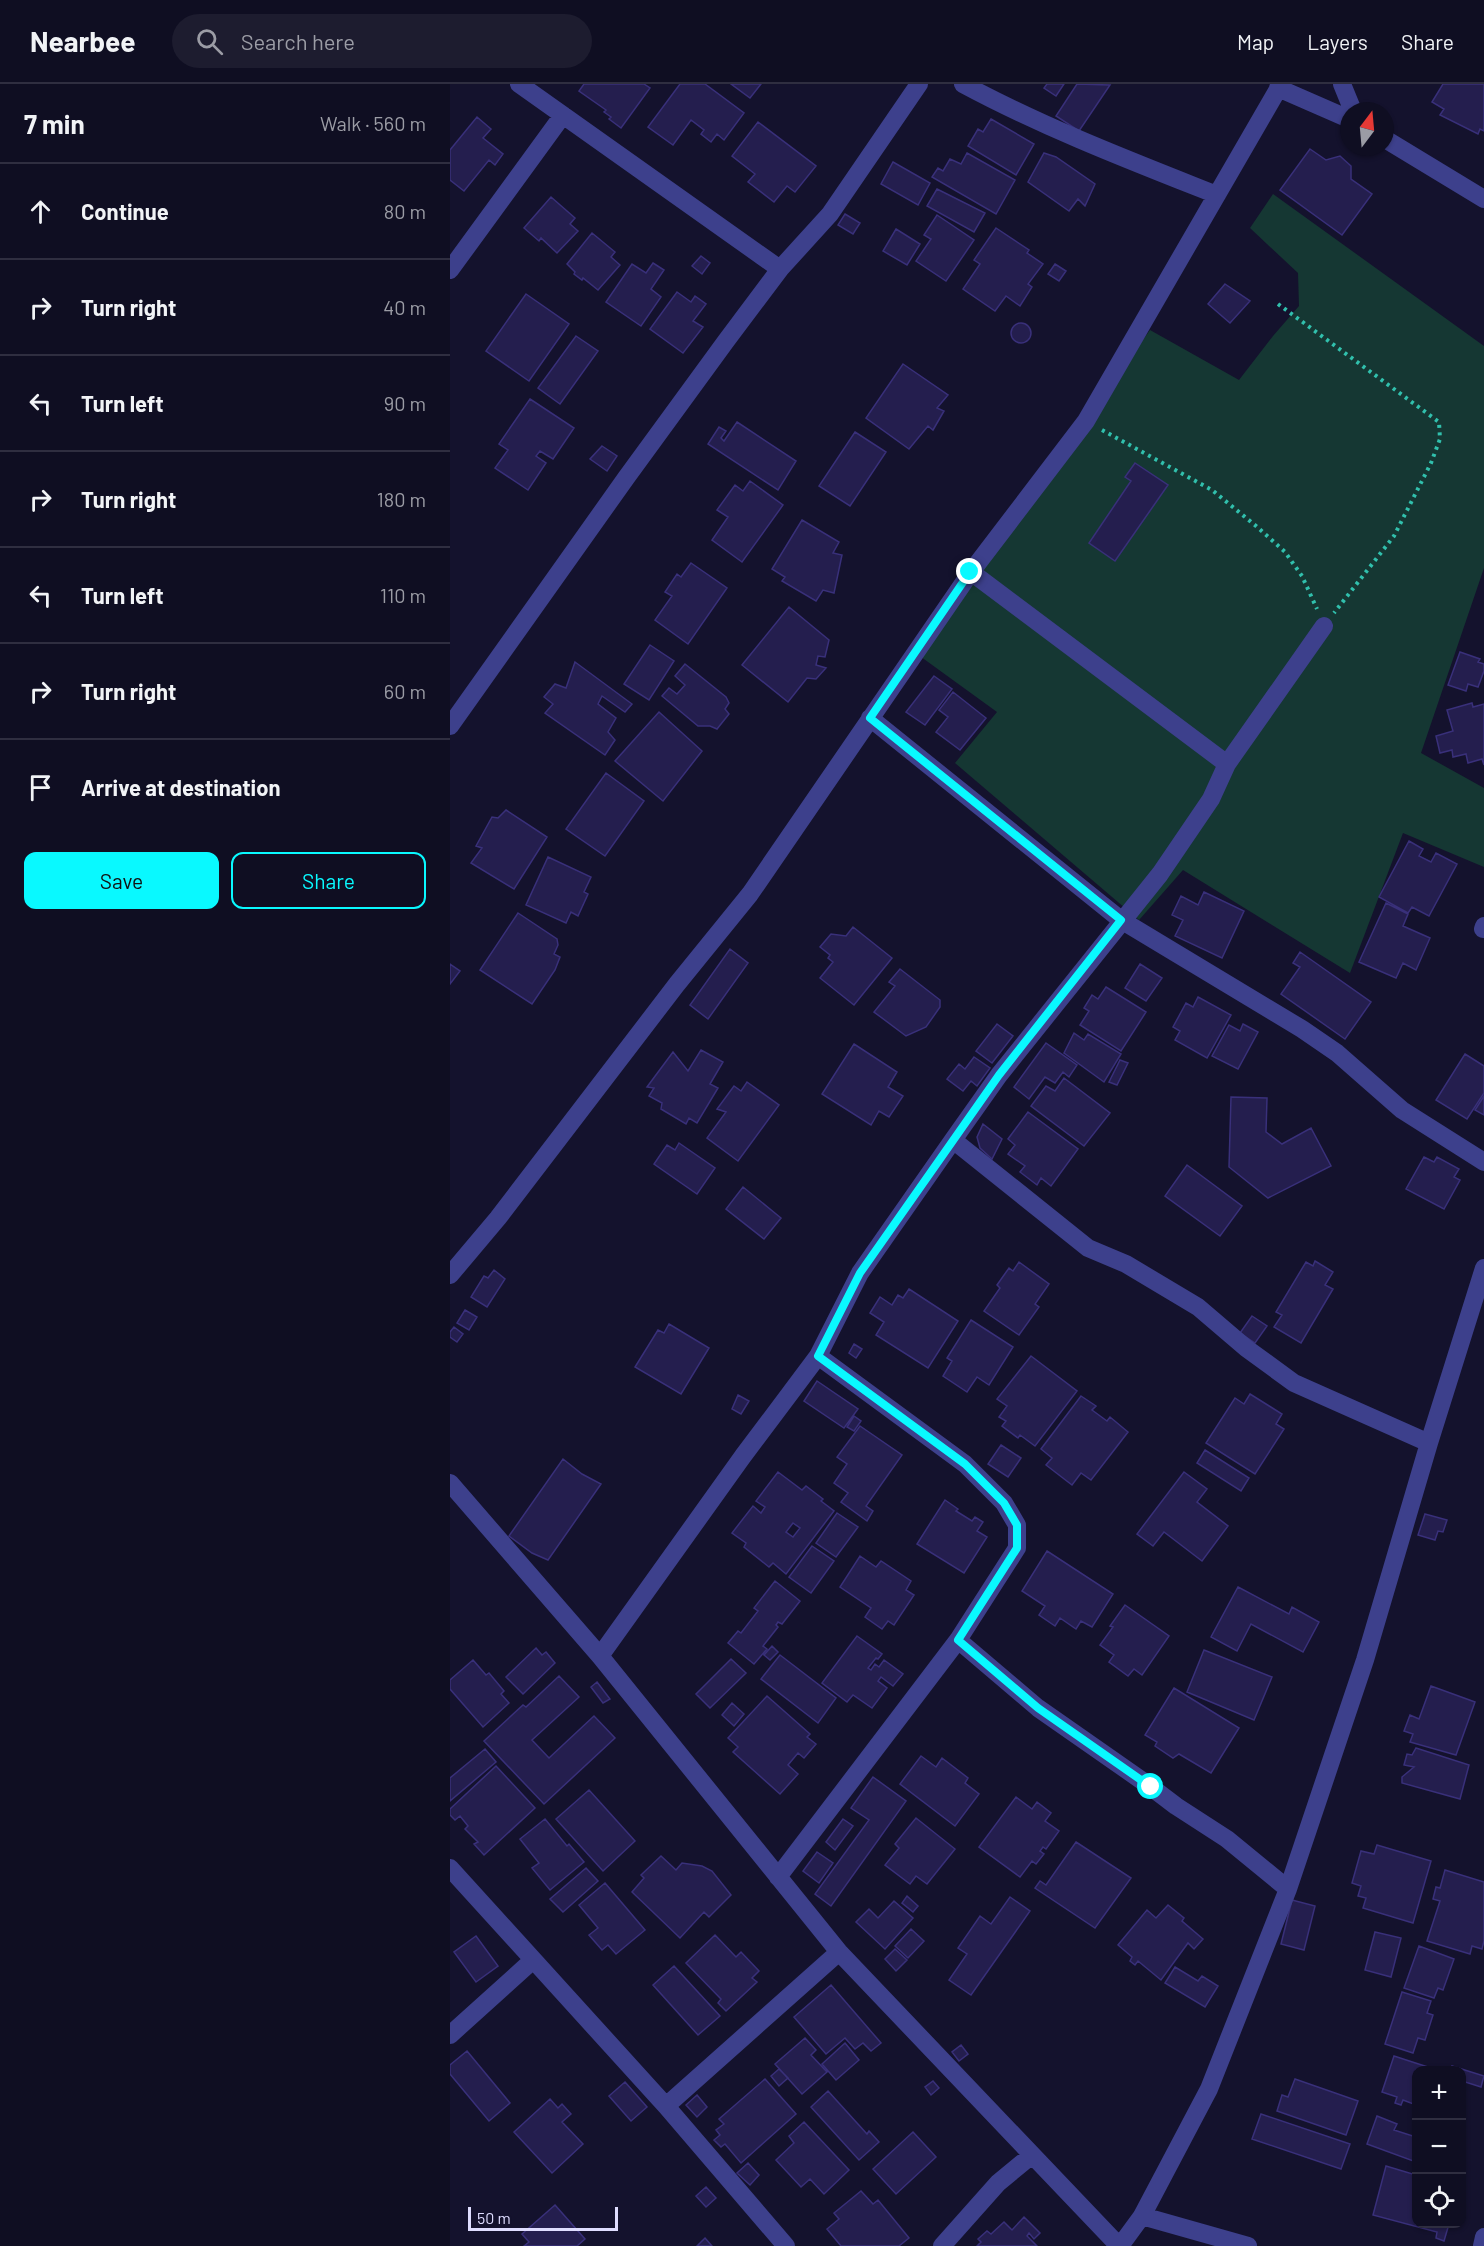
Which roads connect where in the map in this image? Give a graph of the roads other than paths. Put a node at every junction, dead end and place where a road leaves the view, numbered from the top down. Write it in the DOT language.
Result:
graph roads {
  1 [pos="519,84"];
  2 [pos="919,84"];
  3 [pos="963,84"];
  4 [pos="1342,84"];
  5 [pos="1279,86"];
  6 [pos="1349,102"];
  7 [pos="563,115"];
  8 [pos="1340,115"];
  9 [pos="1394,144"];
  10 [pos="1217,195"];
  11 [pos="1484,198"];
  12 [pos="780,269"];
  13 [pos="450,270"];
  14 [pos="970,572"];
  15 [pos="1324,626"];
  16 [pos="870,718"];
  17 [pos="450,726"];
  18 [pos="1227,764"];
  19 [pos="1121,920"];
  20 [pos="953,1140"];
  21 [pos="1484,1162"];
  22 [pos="1484,1268"];
  23 [pos="450,1275"];
  24 [pos="818,1356"];
  25 [pos="1429,1443"];
  26 [pos="450,1483"];
  27 [pos="958,1640"];
  28 [pos="600,1656"];
  29 [pos="450,1868"];
  30 [pos="778,1877"];
  31 [pos="1288,1889"];
  32 [pos="838,1952"];
  33 [pos="533,1960"];
  34 [pos="450,2035"];
  35 [pos="666,2106"];
  36 [pos="1032,2155"];
  37 [pos="1142,2216"];
  38 [pos="1484,2237"];
  39 [pos="786,2246"];
  40 [pos="942,2246"];
  41 [pos="1120,2246"];
  42 [pos="1248,2246"];
  43 [pos="1482,2246"];
  1 -- 7 [label="street"];
  2 -- 12 [label="street"];
  3 -- 10 [label="street"];
  4 -- 6 [label="street"];
  5 -- 8 [label="street"];
  5 -- 10 [label="street"];
  7 -- 12 [label="street"];
  7 -- 13 [label="street"];
  9 -- 11 [label="street"];
  10 -- 14 [label="street"];
  12 -- 17 [label="street"];
  14 -- 16 [label="street"];
  14 -- 18 [label="street"];
  15 -- 18 [label="street"];
  16 -- 19 [label="street"];
  16 -- 23 [label="street"];
  18 -- 19 [label="street"];
  19 -- 20 [label="street"];
  19 -- 21 [label="street"];
  20 -- 24 [label="street"];
  20 -- 25 [label="street"];
  22 -- 25 [label="street"];
  24 -- 27 [label="street"];
  24 -- 28 [label="street"];
  25 -- 31 [label="street"];
  26 -- 28 [label="street"];
  27 -- 30 [label="street"];
  27 -- 31 [label="street"];
  28 -- 30 [label="street"];
  29 -- 33 [label="street"];
  30 -- 32 [label="street"];
  31 -- 37 [label="street"];
  32 -- 35 [label="street"];
  32 -- 36 [label="street"];
  33 -- 34 [label="street"];
  33 -- 35 [label="street"];
  35 -- 39 [label="street"];
  36 -- 40 [label="street"];
  36 -- 41 [label="street"];
  37 -- 41 [label="street"];
  37 -- 42 [label="street"];
  38 -- 43 [label="street"];
}
